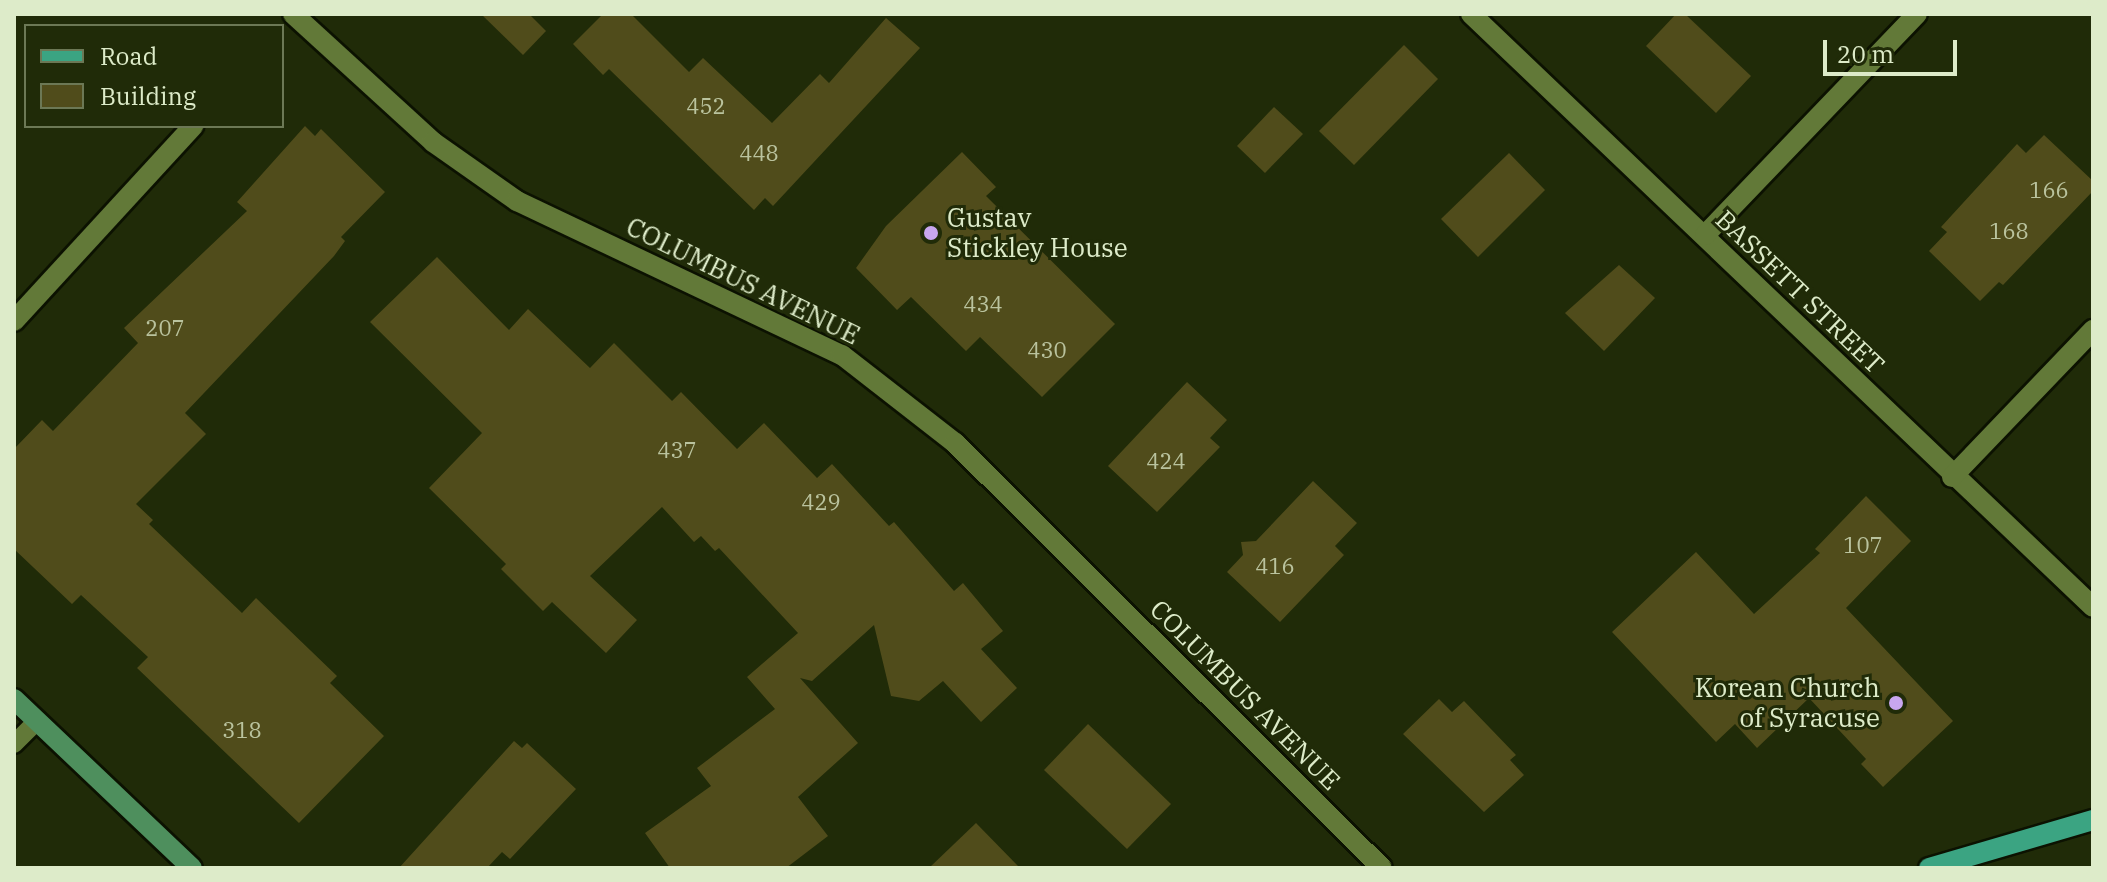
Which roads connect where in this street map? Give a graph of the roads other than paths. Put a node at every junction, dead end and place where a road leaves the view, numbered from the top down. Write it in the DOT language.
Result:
graph roads {
  1 [pos="1471,14"];
  2 [pos="1917,14"];
  3 [pos="291,18"];
  4 [pos="191,128"];
  5 [pos="1705,235"];
  6 [pos="14,321"];
  7 [pos="2093,330"];
  8 [pos="1952,477"];
  9 [pos="2093,607"];
  10 [pos="14,699"];
  11 [pos="37,721"];
  12 [pos="14,744"];
  13 [pos="2093,820"];
  14 [pos="192,868"];
  15 [pos="1382,868"];
  16 [pos="1929,868"];
  1 -- 5 [label="street, BASSETT STREET"];
  2 -- 5 [label="street"];
  3 -- 15 [label="street, COLUMBUS AVENUE"];
  4 -- 6 [label="street"];
  5 -- 8 [label="street, BASSETT STREET"];
  7 -- 8 [label="street"];
  8 -- 9 [label="street, BASSETT STREET"];
  10 -- 11 [label="street"];
  11 -- 12 [label="lane"];
  11 -- 14 [label="street"];
  13 -- 16 [label="main road"];
}
